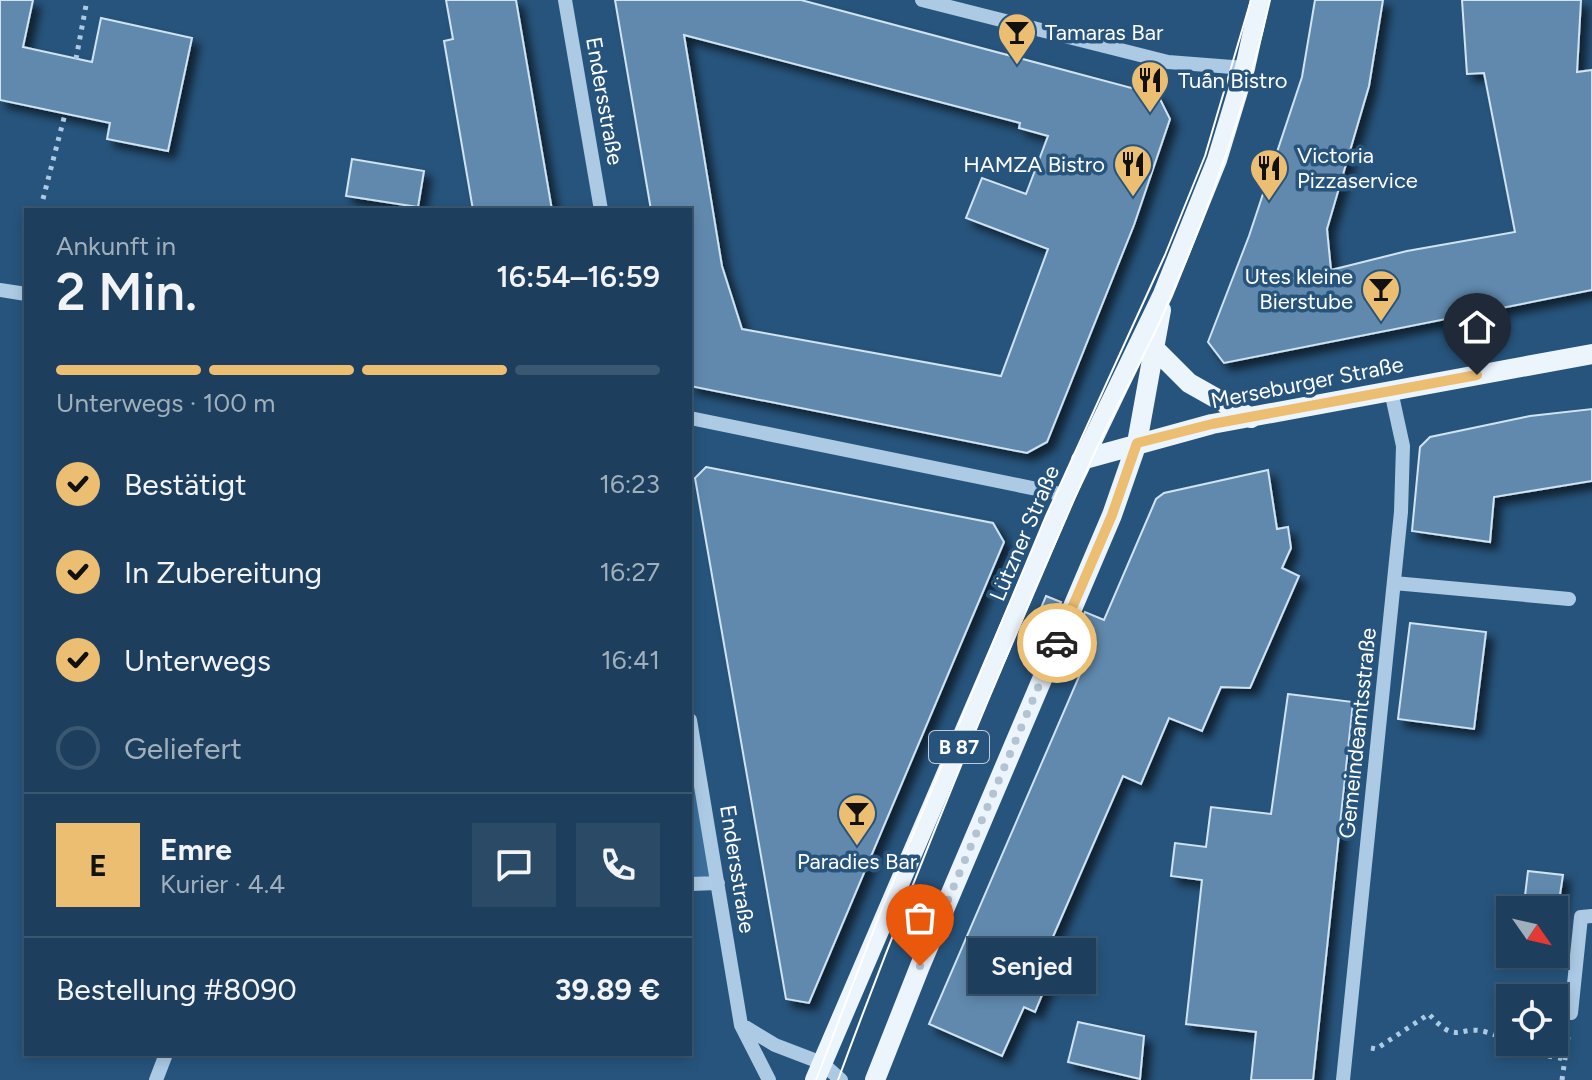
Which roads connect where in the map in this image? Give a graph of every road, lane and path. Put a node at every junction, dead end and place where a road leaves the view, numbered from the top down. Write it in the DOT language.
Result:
graph roads {
  1 [pos="87,0"];
  2 [pos="565,0"];
  3 [pos="922,0"];
  4 [pos="1260,0"];
  5 [pos="76,59"];
  6 [pos="1245,68"];
  7 [pos="65,114"];
  8 [pos="43,199"];
  9 [pos="601,208"];
  10 [pos="0,290"];
  11 [pos="24,294"];
  12 [pos="1163,294"];
  13 [pos="1155,349"];
  14 [pos="1592,354"];
  15 [pos="1391,391"];
  16 [pos="692,418"];
  17 [pos="1251,418"];
  18 [pos="1137,443"];
  19 [pos="1081,460"];
  20 [pos="1066,495"];
  21 [pos="1394,583"];
  22 [pos="1569,599"];
  23 [pos="692,742"];
  24 [pos="694,763"];
  25 [pos="718,883"];
  26 [pos="692,884"];
  27 [pos="1592,916"];
  28 [pos="1571,1013"];
  29 [pos="741,1025"];
  30 [pos="1496,1036"];
  31 [pos="1376,1049"];
  32 [pos="165,1056"];
  33 [pos="1548,1056"];
  34 [pos="1565,1059"];
  35 [pos="818,1072"];
  36 [pos="156,1080"];
  37 [pos="769,1080"];
  38 [pos="841,1080"];
  39 [pos="875,1080"];
  40 [pos="1343,1080"];
  41 [pos="1562,1080"];
  1 -- 5 [label="path"];
  2 -- 9 [label="street, Endersstraße"];
  3 -- 6 [label="street"];
  4 -- 6 [label="main road, Lützner Straße"];
  6 -- 12 [label="main road, Lützner Straße"];
  7 -- 8 [label="path"];
  10 -- 11 [label="street"];
  12 -- 13 [label="main road"];
  12 -- 19 [label="main road, Lützner Straße"];
  13 -- 17 [label="main road"];
  13 -- 18 [label="main road"];
  14 -- 15 [label="main road, Merseburger Straße"];
  15 -- 17 [label="main road, Merseburger Straße"];
  15 -- 21 [label="street, Gemeindeamtsstraße"];
  16 -- 20 [label="street"];
  17 -- 18 [label="main road, Merseburger Straße"];
  18 -- 19 [label="main road, Merseburger Straße"];
  18 -- 39 [label="main road, B 87"];
  19 -- 20 [label="main road, Lützner Straße / B 87"];
  20 -- 35 [label="main road, Lützner Straße / B 87"];
  21 -- 22 [label="street"];
  21 -- 40 [label="street, Gemeindeamtsstraße"];
  23 -- 24 [label="street, Endersstraße"];
  24 -- 25 [label="street, Endersstraße"];
  25 -- 26 [label="street"];
  25 -- 29 [label="street, Endersstraße"];
  27 -- 28 [label="street"];
  28 -- 34 [label="path"];
  29 -- 35 [label="street"];
  29 -- 37 [label="street, Endersstraße"];
  30 -- 31 [label="path"];
  32 -- 36 [label="street"];
  33 -- 34 [label="path"];
  34 -- 41 [label="path"];
  35 -- 38 [label="street"];
}
